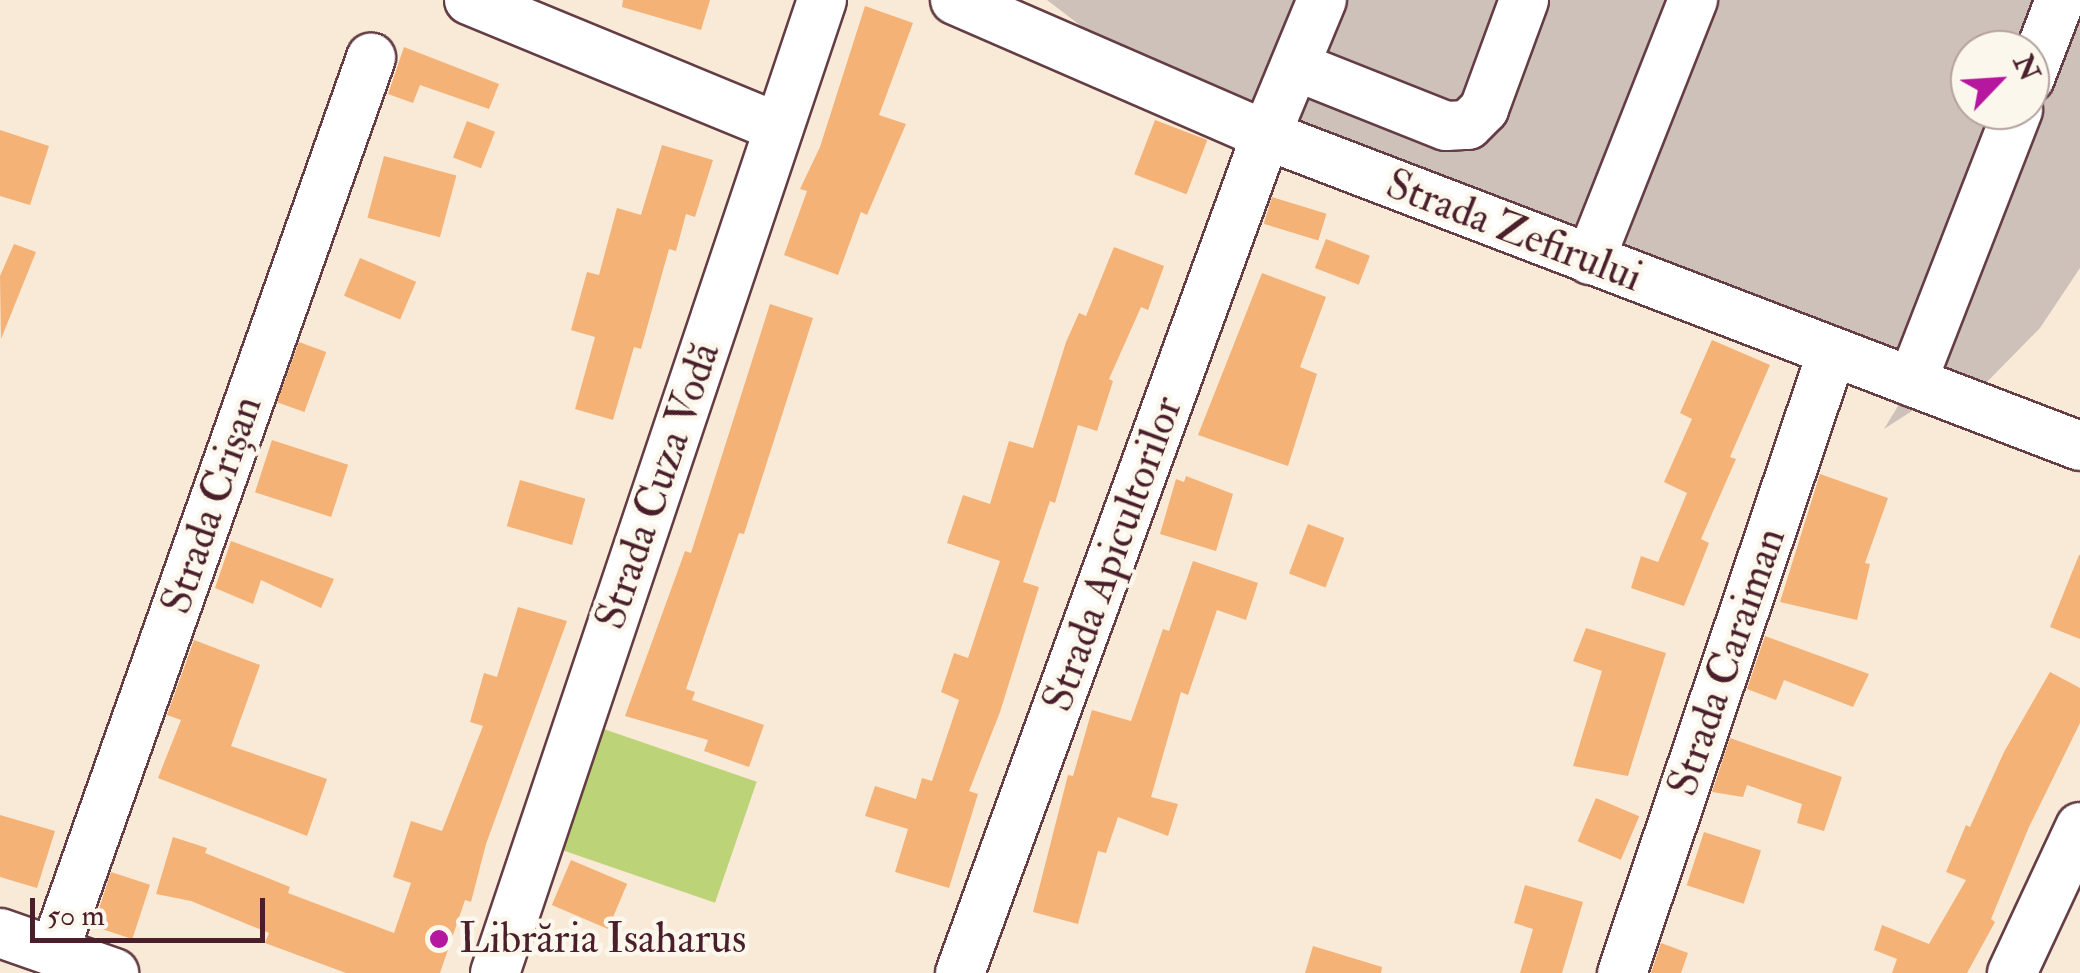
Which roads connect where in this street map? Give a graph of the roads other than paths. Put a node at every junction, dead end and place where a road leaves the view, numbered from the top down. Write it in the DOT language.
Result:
graph roads {
  1 [pos="469,0"];
  2 [pos="822,0"];
  3 [pos="955,0"];
  4 [pos="1322,0"];
  5 [pos="1524,0"];
  6 [pos="1694,0"];
  7 [pos="2060,0"];
  8 [pos="2048,30"];
  9 [pos="370,58"];
  10 [pos="1294,66"];
  11 [pos="779,128"];
  12 [pos="2010,130"];
  13 [pos="1266,136"];
  14 [pos="1590,260"];
  15 [pos="1832,352"];
  16 [pos="1912,382"];
  17 [pos="2080,446"];
  18 [pos="2080,827"];
  19 [pos="0,933"];
  20 [pos="54,952"];
  21 [pos="114,973"];
  22 [pos="495,973"];
  23 [pos="960,973"];
  24 [pos="1622,973"];
  25 [pos="2012,973"];
  1 -- 11 [label="street"];
  2 -- 11 [label="street, Strada Cuza Vodă"];
  3 -- 13 [label="street, Strada Zefirului"];
  4 -- 10 [label="street, Strada Apicultorilor"];
  5 -- 10 [label="street"];
  6 -- 14 [label="street"];
  7 -- 8 [label="street"];
  9 -- 20 [label="street, Strada Crișan"];
  10 -- 13 [label="street, Strada Apicultorilor"];
  11 -- 22 [label="street, Strada Cuza Vodă"];
  12 -- 16 [label="street"];
  13 -- 14 [label="street, Strada Zefirului"];
  13 -- 23 [label="street, Strada Apicultorilor"];
  14 -- 15 [label="street, Strada Zefirului"];
  15 -- 16 [label="street, Strada Zefirului"];
  15 -- 24 [label="street, Strada Caraiman"];
  16 -- 17 [label="street, Strada Zefirului"];
  18 -- 25 [label="street"];
  19 -- 20 [label="street"];
  20 -- 21 [label="street"];
}
